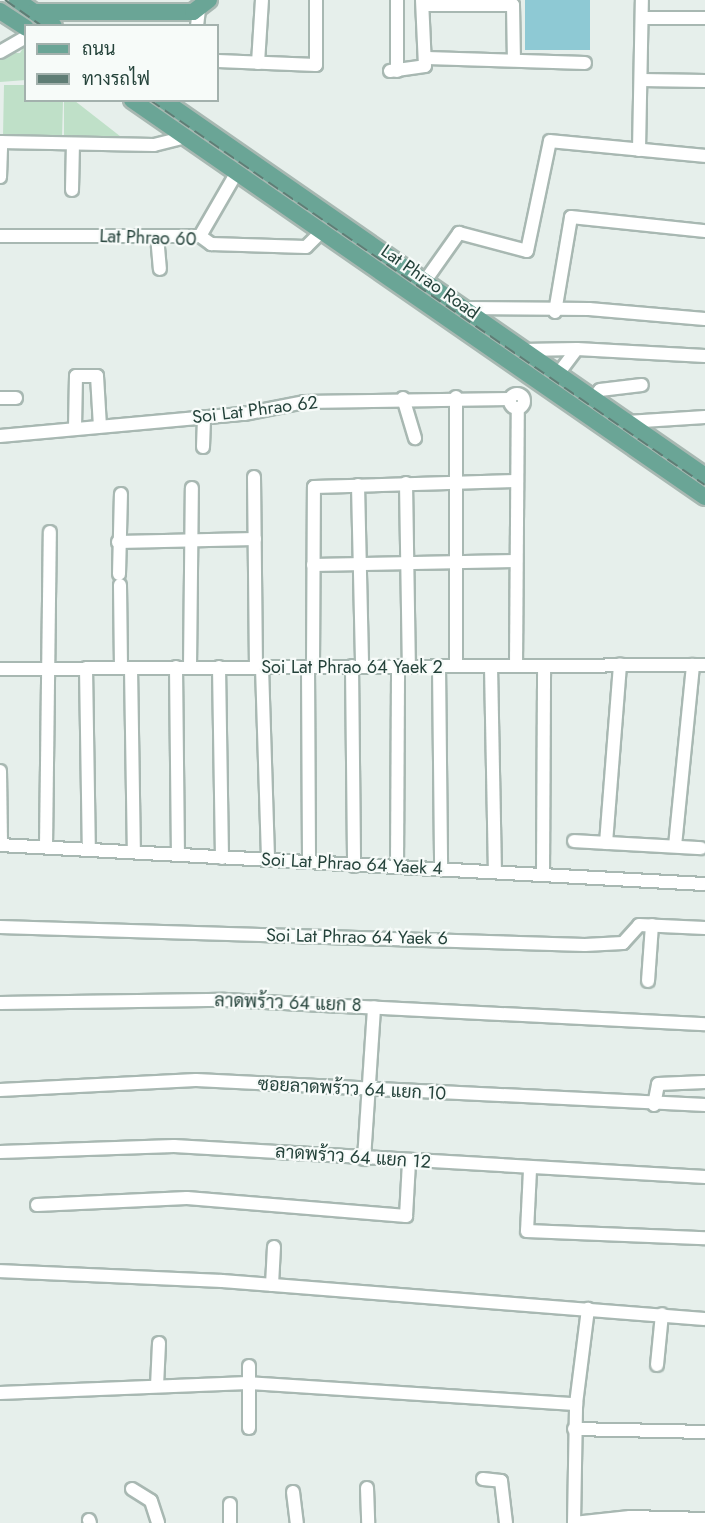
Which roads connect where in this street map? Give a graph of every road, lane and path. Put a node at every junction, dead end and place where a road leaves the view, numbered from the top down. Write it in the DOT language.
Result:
graph roads {
  1 [pos="17,0"];
  2 [pos="262,0"];
  3 [pos="316,0"];
  4 [pos="397,0"];
  5 [pos="642,0"];
  6 [pos="424,2"];
  7 [pos="0,11"];
  8 [pos="34,12"];
  9 [pos="202,12"];
  10 [pos="643,18"];
  11 [pos="705,18"];
  12 [pos="51,24"];
  13 [pos="24,27"];
  14 [pos="24,38"];
  15 [pos="0,52"];
  16 [pos="426,58"];
  17 [pos="514,60"];
  18 [pos="219,61"];
  19 [pos="258,63"];
  20 [pos="585,63"];
  21 [pos="641,81"];
  22 [pos="705,81"];
  23 [pos="135,102"];
  24 [pos="166,102"];
  25 [pos="185,137"];
  26 [pos="0,142"];
  27 [pos="73,144"];
  28 [pos="639,150"];
  29 [pos="705,156"];
  30 [pos="237,172"];
  31 [pos="0,177"];
  32 [pos="72,190"];
  33 [pos="322,231"];
  34 [pos="705,231"];
  35 [pos="0,236"];
  36 [pos="157,236"];
  37 [pos="200,236"];
  38 [pos="160,269"];
  39 [pos="425,281"];
  40 [pos="414,294"];
  41 [pos="464,308"];
  42 [pos="555,312"];
  43 [pos="705,320"];
  44 [pos="577,349"];
  45 [pos="523,350"];
  46 [pos="705,356"];
  47 [pos="558,374"];
  48 [pos="534,378"];
  49 [pos="642,385"];
  50 [pos="456,397"];
  51 [pos="0,398"];
  52 [pos="16,398"];
  53 [pos="403,398"];
  54 [pos="593,399"];
  55 [pos="517,401"];
  56 [pos="204,417"];
  57 [pos="705,417"];
  58 [pos="627,422"];
  59 [pos="100,426"];
  60 [pos="75,428"];
  61 [pos="0,436"];
  62 [pos="415,438"];
  63 [pos="203,447"];
  64 [pos="705,476"];
  65 [pos="254,477"];
  66 [pos="460,481"];
  67 [pos="515,481"];
  68 [pos="406,483"];
  69 [pos="358,485"];
  70 [pos="192,488"];
  71 [pos="121,494"];
  72 [pos="705,497"];
  73 [pos="50,532"];
  74 [pos="255,539"];
  75 [pos="192,540"];
  76 [pos="118,542"];
  77 [pos="515,561"];
  78 [pos="407,563"];
  79 [pos="460,563"];
  80 [pos="360,564"];
  81 [pos="313,565"];
  82 [pos="620,665"];
  83 [pos="699,665"];
  84 [pos="357,666"];
  85 [pos="404,666"];
  86 [pos="439,666"];
  87 [pos="456,666"];
  88 [pos="491,666"];
  89 [pos="516,666"];
  90 [pos="544,666"];
  91 [pos="219,667"];
  92 [pos="259,667"];
  93 [pos="311,667"];
  94 [pos="86,668"];
  95 [pos="126,668"];
  96 [pos="176,668"];
  97 [pos="190,668"];
  98 [pos="0,669"];
  99 [pos="45,669"];
  100 [pos="0,771"];
  101 [pos="574,841"];
  102 [pos="606,843"];
  103 [pos="1,845"];
  104 [pos="46,846"];
  105 [pos="675,846"];
  106 [pos="701,848"];
  107 [pos="89,850"];
  108 [pos="134,851"];
  109 [pos="178,854"];
  110 [pos="222,858"];
  111 [pos="268,860"];
  112 [pos="309,861"];
  113 [pos="354,866"];
  114 [pos="397,867"];
  115 [pos="441,869"];
  116 [pos="495,872"];
  117 [pos="543,874"];
  118 [pos="705,884"];
  119 [pos="652,925"];
  120 [pos="0,927"];
  121 [pos="705,928"];
  122 [pos="648,981"];
  123 [pos="0,1003"];
  124 [pos="374,1007"];
  125 [pos="705,1024"];
  126 [pos="705,1082"];
  127 [pos="0,1090"];
  128 [pos="368,1090"];
  129 [pos="654,1104"];
  130 [pos="705,1105"];
  131 [pos="0,1152"];
  132 [pos="364,1159"];
  133 [pos="409,1162"];
  134 [pos="530,1170"];
  135 [pos="705,1177"];
  136 [pos="37,1205"];
  137 [pos="705,1238"];
  138 [pos="274,1247"];
  139 [pos="0,1271"];
  140 [pos="272,1285"];
  141 [pos="588,1309"];
  142 [pos="662,1314"];
  143 [pos="705,1319"];
  144 [pos="159,1342"];
  145 [pos="657,1365"];
  146 [pos="249,1366"];
  147 [pos="248,1383"];
  148 [pos="157,1386"];
  149 [pos="0,1393"];
  150 [pos="576,1404"];
  151 [pos="249,1428"];
  152 [pos="574,1429"];
  153 [pos="705,1432"];
  154 [pos="483,1479"];
  155 [pos="367,1488"];
  156 [pos="132,1489"];
  157 [pos="293,1492"];
  158 [pos="230,1504"];
  159 [pos="705,1519"];
  160 [pos="617,1521"];
  161 [pos="158,1523"];
  162 [pos="230,1523"];
  163 [pos="297,1523"];
  164 [pos="368,1523"];
  165 [pos="507,1523"];
  166 [pos="574,1523"];
  1 -- 8 [label="main road"];
  2 -- 19 [label="street"];
  3 -- 19 [label="street"];
  4 -- 16 [label="street"];
  5 -- 10 [label="street"];
  6 -- 16 [label="street"];
  6 -- 17 [label="street"];
  7 -- 13 [label="main road"];
  8 -- 9 [label="main road"];
  8 -- 12 [label="main road"];
  10 -- 11 [label="street"];
  10 -- 21 [label="street"];
  14 -- 15 [label="street"];
  16 -- 17 [label="street"];
  17 -- 20 [label="street"];
  18 -- 19 [label="street"];
  21 -- 22 [label="street"];
  21 -- 28 [label="street"];
  23 -- 25 [label="main road, Lat Phrao Road"];
  24 -- 39 [label="main road, Lat Phrao Road"];
  25 -- 27 [label="street"];
  25 -- 30 [label="main road, Lat Phrao Road"];
  26 -- 27 [label="street"];
  26 -- 31 [label="street"];
  27 -- 32 [label="street"];
  28 -- 29 [label="street"];
  28 -- 39 [label="street"];
  30 -- 33 [label="main road, Lat Phrao Road"];
  30 -- 37 [label="street"];
  33 -- 37 [label="street, Lat Phrao 60"];
  33 -- 40 [label="main road, Lat Phrao Road"];
  34 -- 42 [label="street"];
  35 -- 36 [label="street, Lat Phrao 60"];
  36 -- 37 [label="street, Lat Phrao 60"];
  36 -- 38 [label="street"];
  39 -- 40 [label="main road"];
  39 -- 41 [label="main road, Lat Phrao Road"];
  40 -- 48 [label="main road, Lat Phrao Road"];
  41 -- 42 [label="street"];
  41 -- 45 [label="main road, Lat Phrao Road"];
  42 -- 43 [label="street"];
  44 -- 45 [label="street"];
  44 -- 46 [label="street"];
  44 -- 47 [label="street"];
  45 -- 47 [label="main road, Lat Phrao Road"];
  47 -- 54 [label="main road, Lat Phrao Road"];
  48 -- 55 [label="street"];
  48 -- 72 [label="main road, Lat Phrao Road"];
  49 -- 54 [label="street"];
  50 -- 53 [label="street, Soi Lat Phrao 62"];
  50 -- 55 [label="street, Soi Lat Phrao 62"];
  50 -- 66 [label="street"];
  51 -- 52 [label="street"];
  53 -- 56 [label="street, Soi Lat Phrao 62"];
  53 -- 62 [label="street"];
  54 -- 58 [label="main road, Lat Phrao Road"];
  55 -- 67 [label="street"];
  56 -- 59 [label="street, Soi Lat Phrao 62"];
  56 -- 63 [label="street"];
  57 -- 58 [label="street"];
  58 -- 64 [label="main road, Lat Phrao Road"];
  59 -- 60 [label="street, Soi Lat Phrao 62"];
  59 -- 60 [label="street"];
  60 -- 61 [label="street, Soi Lat Phrao 62"];
  65 -- 74 [label="street"];
  66 -- 67 [label="street"];
  66 -- 68 [label="street"];
  66 -- 79 [label="street"];
  67 -- 77 [label="street"];
  68 -- 69 [label="street"];
  68 -- 78 [label="street"];
  69 -- 80 [label="street"];
  69 -- 81 [label="street"];
  70 -- 75 [label="street"];
  71 -- 76 [label="street"];
  73 -- 99 [label="street"];
  74 -- 75 [label="street"];
  74 -- 92 [label="street"];
  75 -- 76 [label="street"];
  75 -- 97 [label="street"];
  76 -- 95 [label="street"];
  77 -- 79 [label="street"];
  77 -- 89 [label="street"];
  78 -- 79 [label="street"];
  78 -- 80 [label="street"];
  78 -- 85 [label="street"];
  79 -- 87 [label="street"];
  80 -- 81 [label="street"];
  80 -- 84 [label="street"];
  81 -- 93 [label="street"];
  82 -- 83 [label="street, Soi Lat Phrao 64 Yaek 2"];
  82 -- 90 [label="street, Soi Lat Phrao 64 Yaek 2"];
  82 -- 102 [label="street"];
  83 -- 105 [label="street"];
  84 -- 85 [label="street, Soi Lat Phrao 64 Yaek 2"];
  84 -- 93 [label="street, Soi Lat Phrao 64 Yaek 2"];
  84 -- 113 [label="street"];
  85 -- 86 [label="street, Soi Lat Phrao 64 Yaek 2"];
  85 -- 114 [label="street"];
  86 -- 87 [label="street, Soi Lat Phrao 64 Yaek 2"];
  86 -- 115 [label="street"];
  87 -- 88 [label="street, Soi Lat Phrao 64 Yaek 2"];
  88 -- 89 [label="street, Soi Lat Phrao 64 Yaek 2"];
  88 -- 116 [label="street"];
  89 -- 90 [label="street, Soi Lat Phrao 64 Yaek 2"];
  90 -- 117 [label="street"];
  91 -- 92 [label="street, Soi Lat Phrao 64 Yaek 2"];
  91 -- 97 [label="street, Soi Lat Phrao 64 Yaek 2"];
  91 -- 110 [label="street"];
  92 -- 93 [label="street, Soi Lat Phrao 64 Yaek 2"];
  92 -- 111 [label="street"];
  93 -- 112 [label="street"];
  94 -- 95 [label="street, Soi Lat Phrao 64 Yaek 2"];
  94 -- 99 [label="street, Soi Lat Phrao 64 Yaek 2"];
  94 -- 107 [label="street"];
  95 -- 96 [label="street, Soi Lat Phrao 64 Yaek 2"];
  95 -- 108 [label="street"];
  96 -- 97 [label="street, Soi Lat Phrao 64 Yaek 2"];
  96 -- 109 [label="street"];
  98 -- 99 [label="street, Soi Lat Phrao 64 Yaek 2"];
  99 -- 104 [label="street"];
  100 -- 103 [label="street"];
  101 -- 102 [label="street"];
  102 -- 105 [label="street"];
  103 -- 104 [label="street, Soi Lat Phrao 64 Yaek 4"];
  104 -- 107 [label="street, Soi Lat Phrao 64 Yaek 4"];
  105 -- 106 [label="street"];
  107 -- 108 [label="street, Soi Lat Phrao 64 Yaek 4"];
  108 -- 109 [label="street, Soi Lat Phrao 64 Yaek 4"];
  109 -- 110 [label="street, Soi Lat Phrao 64 Yaek 4"];
  110 -- 111 [label="street, Soi Lat Phrao 64 Yaek 4"];
  111 -- 112 [label="street, Soi Lat Phrao 64 Yaek 4"];
  112 -- 113 [label="street, Soi Lat Phrao 64 Yaek 4"];
  113 -- 114 [label="street, Soi Lat Phrao 64 Yaek 4"];
  114 -- 115 [label="street, Soi Lat Phrao 64 Yaek 4"];
  115 -- 116 [label="street, Soi Lat Phrao 64 Yaek 4"];
  116 -- 117 [label="street, Soi Lat Phrao 64 Yaek 4"];
  117 -- 118 [label="street, Soi Lat Phrao 64 Yaek 4"];
  119 -- 120 [label="street, Soi Lat Phrao 64 Yaek 6"];
  119 -- 121 [label="street"];
  119 -- 122 [label="street"];
  123 -- 124 [label="street, ลาดพร้าว 64 แยก 8"];
  124 -- 125 [label="street, ลาดพร้าว 64 แยก 8"];
  124 -- 128 [label="street"];
  126 -- 129 [label="street"];
  127 -- 128 [label="street, ซอยลาดพร้าว 64 แยก 10"];
  128 -- 129 [label="street, ซอยลาดพร้าว 64 แยก 10"];
  128 -- 132 [label="street"];
  129 -- 130 [label="street, ซอยลาดพร้าว 64 แยก 10"];
  131 -- 132 [label="street, ลาดพร้าว 64 แยก 12"];
  132 -- 133 [label="street, ลาดพร้าว 64 แยก 12"];
  133 -- 134 [label="street, ลาดพร้าว 64 แยก 12"];
  133 -- 136 [label="street"];
  134 -- 135 [label="street, ลาดพร้าว 64 แยก 12"];
  134 -- 137 [label="street"];
  138 -- 140 [label="street"];
  139 -- 140 [label="street"];
  140 -- 141 [label="street"];
  141 -- 142 [label="street"];
  141 -- 150 [label="street"];
  142 -- 143 [label="street"];
  142 -- 145 [label="street"];
  144 -- 148 [label="street"];
  146 -- 147 [label="street"];
  147 -- 148 [label="street"];
  147 -- 150 [label="street"];
  147 -- 151 [label="street"];
  148 -- 149 [label="street"];
  150 -- 152 [label="street"];
  152 -- 153 [label="street"];
  152 -- 166 [label="street"];
  154 -- 165 [label="street"];
  155 -- 164 [label="street"];
  156 -- 161 [label="street"];
  157 -- 163 [label="street"];
  158 -- 162 [label="street"];
  159 -- 160 [label="street"];
  160 -- 166 [label="street"];
}
